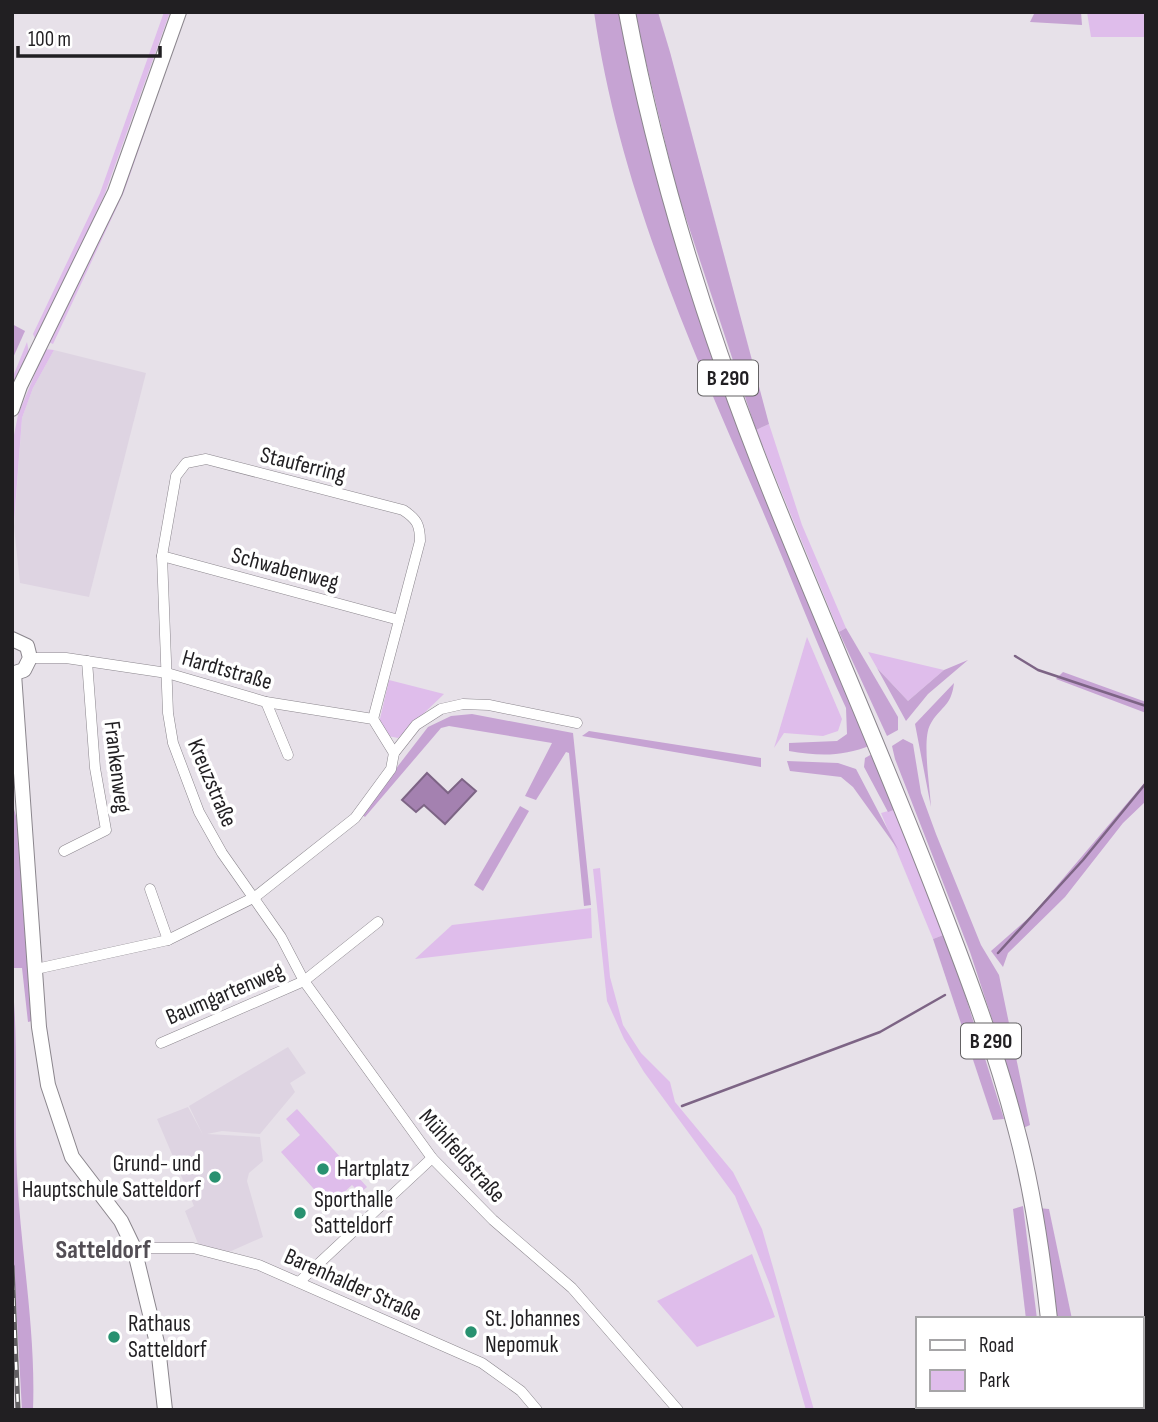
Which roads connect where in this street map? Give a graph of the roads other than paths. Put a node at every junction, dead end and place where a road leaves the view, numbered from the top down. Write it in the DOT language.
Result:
graph roads {
  1 [pos="179,12"];
  2 [pos="626,12"];
  3 [pos="12,409"];
  4 [pos="162,556"];
  5 [pos="399,620"];
  6 [pos="12,638"];
  7 [pos="30,658"];
  8 [pos="87,661"];
  9 [pos="167,673"];
  10 [pos="13,674"];
  11 [pos="266,702"];
  12 [pos="373,719"];
  13 [pos="577,723"];
  14 [pos="394,753"];
  15 [pos="288,755"];
  16 [pos="64,851"];
  17 [pos="150,889"];
  18 [pos="254,897"];
  19 [pos="379,922"];
  20 [pos="168,940"];
  21 [pos="36,969"];
  22 [pos="304,981"];
  23 [pos="161,1043"];
  24 [pos="432,1158"];
  25 [pos="134,1248"];
  26 [pos="299,1282"];
  27 [pos="1049,1317"];
  28 [pos="165,1410"];
  29 [pos="537,1410"];
  30 [pos="678,1410"];
  1 -- 3 [label="street"];
  2 -- 27 [label="main road, B 290"];
  4 -- 5 [label="street, Schwabenweg"];
  4 -- 5 [label="street, Stauferring"];
  4 -- 9 [label="street, Stauferring"];
  5 -- 12 [label="street, Stauferring"];
  6 -- 7 [label="street"];
  7 -- 8 [label="street, Hardtstraße"];
  7 -- 10 [label="street"];
  8 -- 9 [label="street, Hardtstraße"];
  8 -- 16 [label="street, Frankenweg"];
  9 -- 11 [label="street, Hardtstraße"];
  9 -- 18 [label="street, Kreuzstraße"];
  10 -- 21 [label="street"];
  11 -- 12 [label="street, Hardtstraße"];
  11 -- 15 [label="street"];
  12 -- 14 [label="street"];
  13 -- 14 [label="street"];
  14 -- 18 [label="street"];
  17 -- 20 [label="street"];
  18 -- 20 [label="street"];
  18 -- 22 [label="street, Mühlfeldstraße"];
  19 -- 22 [label="street, Baumgartenweg"];
  20 -- 21 [label="street"];
  21 -- 25 [label="street"];
  22 -- 23 [label="street, Baumgartenweg"];
  22 -- 24 [label="street, Mühlfeldstraße"];
  24 -- 26 [label="street"];
  24 -- 30 [label="street, Mühlfeldstraße"];
  25 -- 26 [label="street, Barenhalder Straße"];
  25 -- 28 [label="street"];
  26 -- 29 [label="street, Barenhalder Straße"];
}
